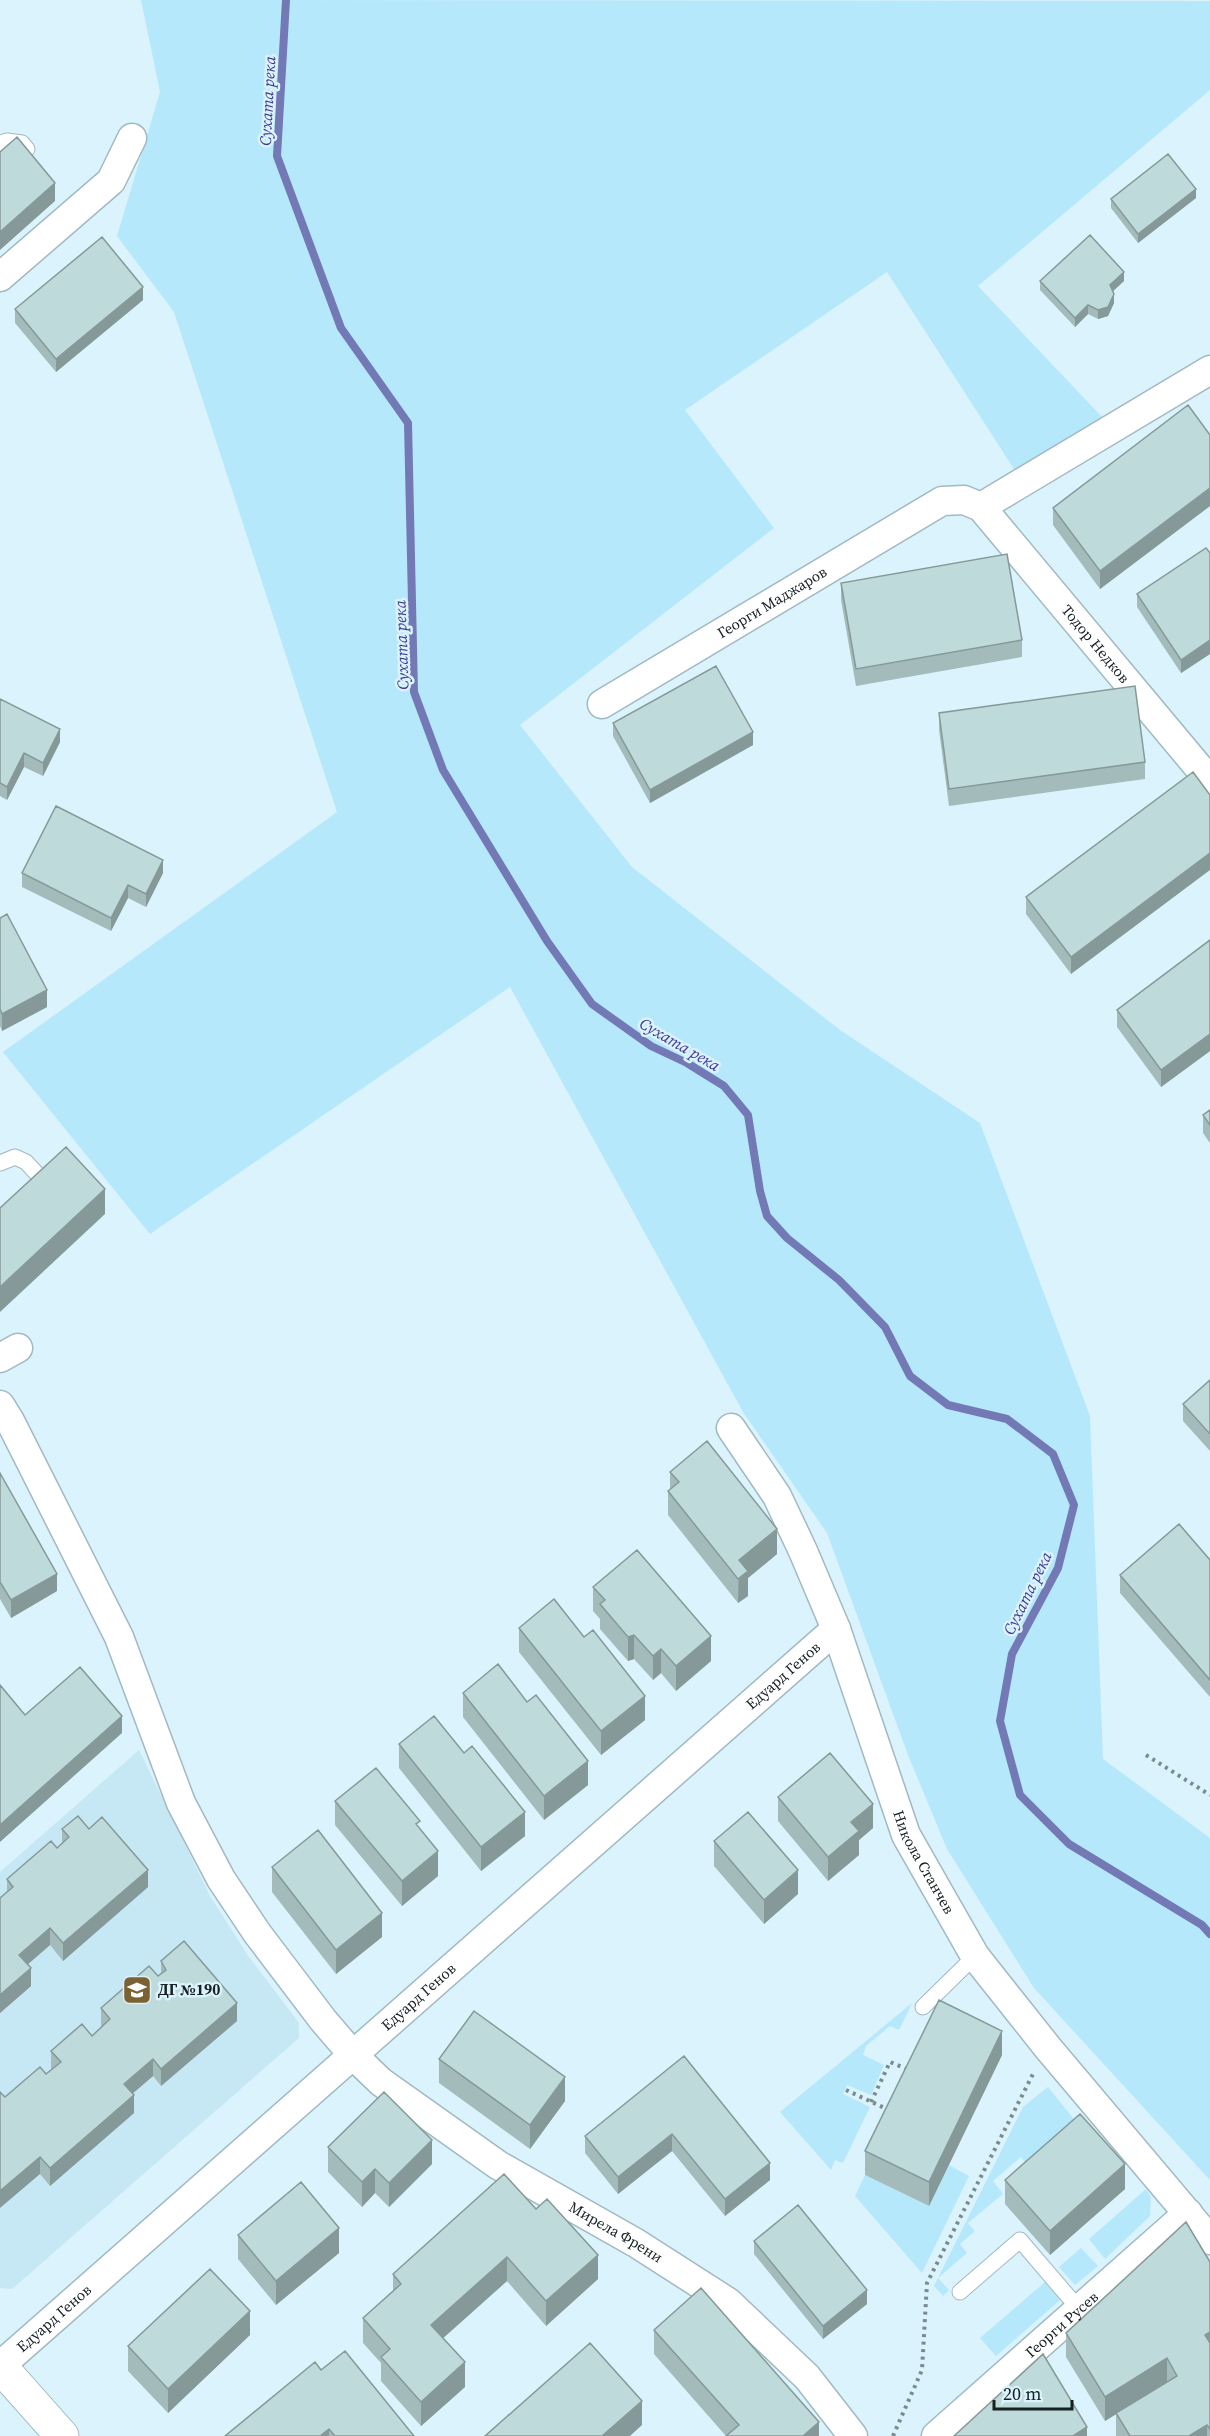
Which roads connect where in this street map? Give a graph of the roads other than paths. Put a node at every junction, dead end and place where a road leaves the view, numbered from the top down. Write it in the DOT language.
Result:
graph roads {
  1 [pos="132,138"];
  2 [pos="0,143"];
  3 [pos="28,151"];
  4 [pos="0,277"];
  5 [pos="1210,370"];
  6 [pos="981,507"];
  7 [pos="602,704"];
  8 [pos="1210,782"];
  9 [pos="0,1163"];
  10 [pos="49,1187"];
  11 [pos="0,1406"];
  12 [pos="731,1428"];
  13 [pos="836,1629"];
  14 [pos="975,1956"];
  15 [pos="923,2007"];
  16 [pos="353,2055"];
  17 [pos="1188,2213"];
  18 [pos="1210,2240"];
  19 [pos="960,2292"];
  20 [pos="1080,2309"];
  21 [pos="0,2366"];
  22 [pos="62,2436"];
  23 [pos="853,2436"];
  24 [pos="936,2436"];
  1 -- 4 [label="street"];
  2 -- 3 [label="lane"];
  5 -- 6 [label="street"];
  6 -- 7 [label="street, Георги Маджаров"];
  6 -- 8 [label="street, Тодор Недков"];
  9 -- 10 [label="lane"];
  11 -- 16 [label="street, Мирела Френи"];
  12 -- 13 [label="street, Никола Станчев"];
  13 -- 14 [label="street, Никола Станчев"];
  13 -- 16 [label="street, Едуард Генов"];
  14 -- 15 [label="lane"];
  14 -- 17 [label="street, Никола Станчев"];
  16 -- 21 [label="street, Едуард Генов"];
  16 -- 23 [label="street, Мирела Френи"];
  17 -- 18 [label="street, Никола Станчев"];
  17 -- 20 [label="street, Георги Русев"];
  19 -- 20 [label="lane"];
  20 -- 24 [label="street, Георги Русев"];
  21 -- 22 [label="street"];
}
